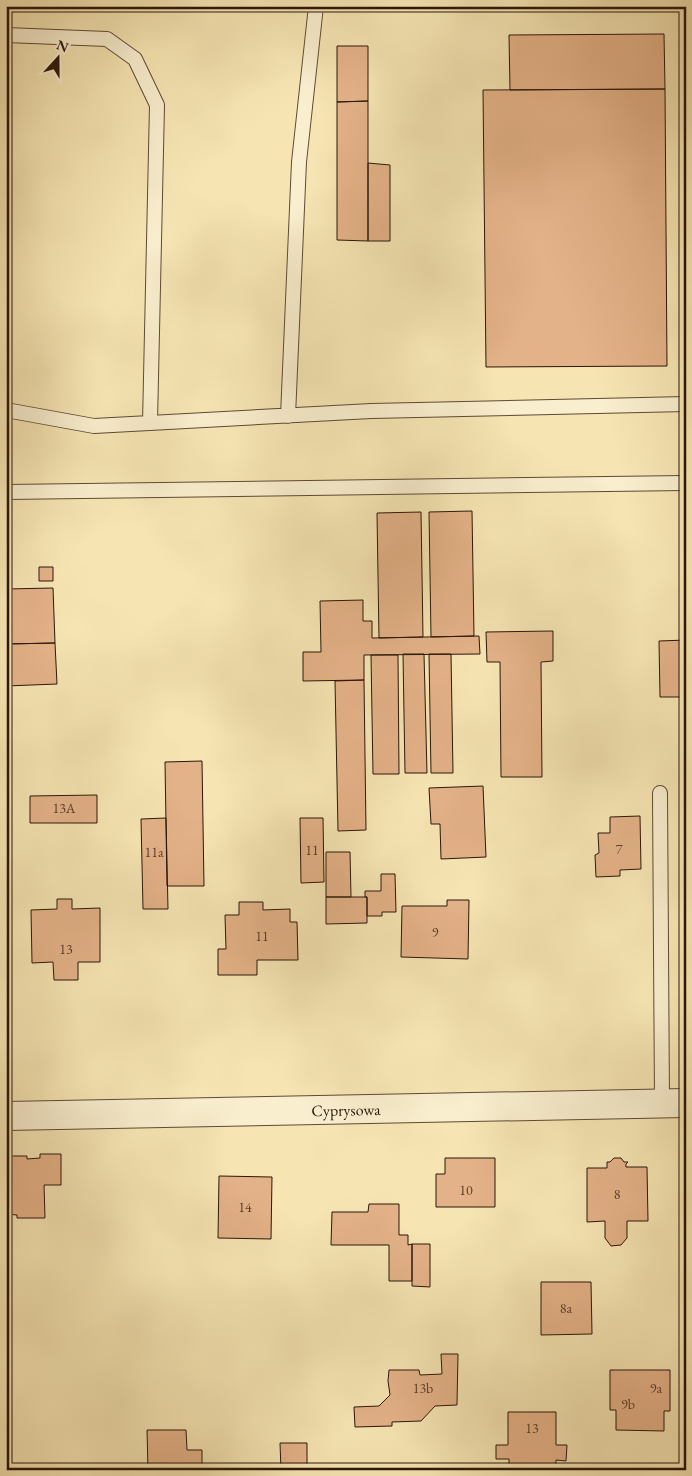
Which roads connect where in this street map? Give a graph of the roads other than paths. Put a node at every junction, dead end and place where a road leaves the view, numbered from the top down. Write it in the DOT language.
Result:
graph roads {
  1 [pos="316,6"];
  2 [pos="6,35"];
  3 [pos="686,404"];
  4 [pos="6,410"];
  5 [pos="288,416"];
  6 [pos="150,423"];
  7 [pos="686,483"];
  8 [pos="6,492"];
  9 [pos="660,793"];
  10 [pos="674,1103"];
  11 [pos="6,1116"];
  1 -- 5 [label="lane"];
  2 -- 6 [label="lane"];
  3 -- 5 [label="lane"];
  4 -- 6 [label="lane"];
  5 -- 6 [label="lane"];
  7 -- 8 [label="lane"];
  9 -- 10 [label="lane"];
  10 -- 11 [label="street, Cyprysowa"];
}
